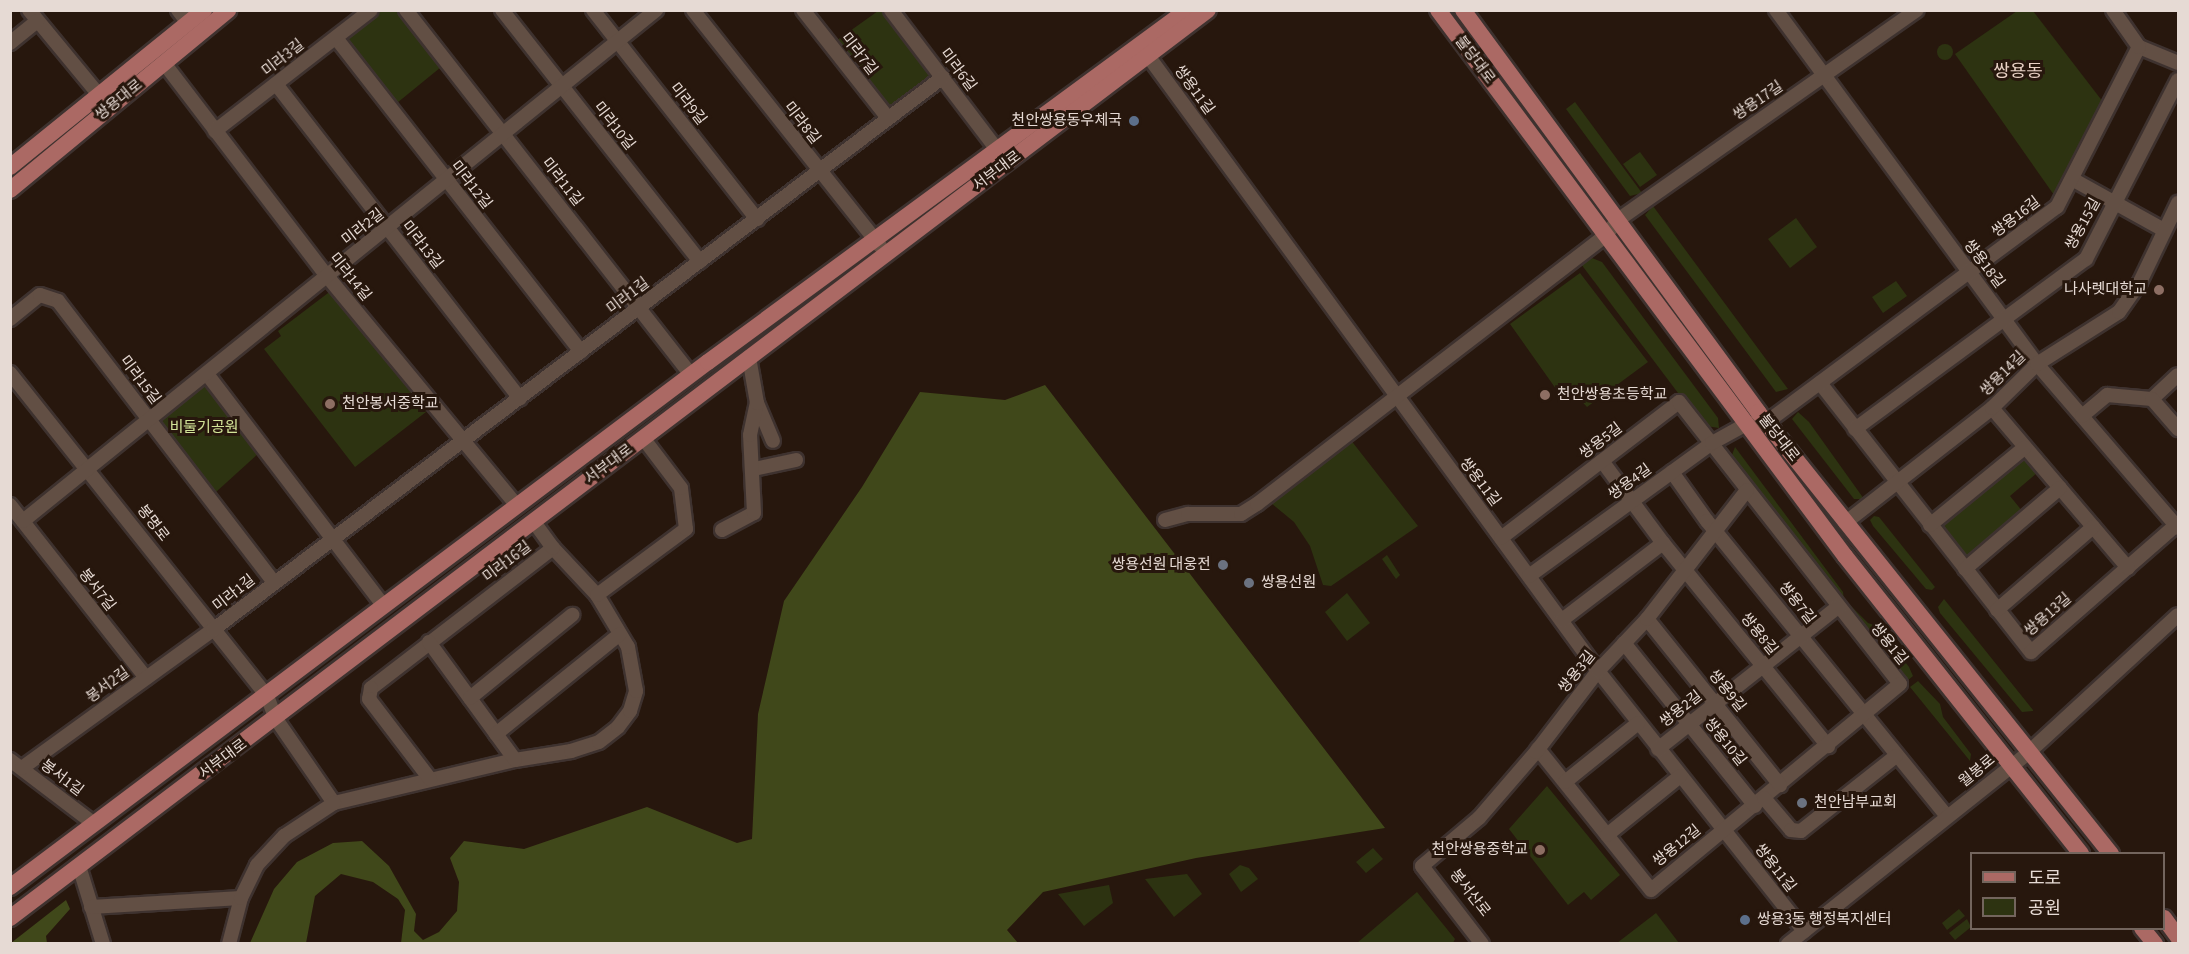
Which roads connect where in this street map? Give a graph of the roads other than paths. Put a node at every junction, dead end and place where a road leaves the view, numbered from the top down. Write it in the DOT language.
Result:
graph roads {
  1 [pos="204,10"];
  2 [pos="228,10"];
  3 [pos="371,10"];
  4 [pos="406,10"];
  5 [pos="502,10"];
  6 [pos="593,10"];
  7 [pos="656,10"];
  8 [pos="693,10"];
  9 [pos="803,10"];
  10 [pos="891,10"];
  11 [pos="1186,10"];
  12 [pos="1208,10"];
  13 [pos="1438,10"];
  14 [pos="1463,10"];
  15 [pos="1776,10"];
  16 [pos="1917,10"];
  17 [pos="2113,10"];
  18 [pos="33,16"];
  19 [pos="183,17"];
  20 [pos="336,38"];
  21 [pos="617,41"];
  22 [pos="10,43"];
  23 [pos="2139,47"];
  24 [pos="1144,50"];
  25 [pos="164,63"];
  26 [pos="2178,63"];
  27 [pos="1825,76"];
  28 [pos="943,77"];
  29 [pos="2178,80"];
  30 [pos="276,84"];
  31 [pos="561,86"];
  32 [pos="99,95"];
  33 [pos="888,118"];
  34 [pos="215,131"];
  35 [pos="501,132"];
  36 [pos="998,151"];
  37 [pos="10,166"];
  38 [pos="819,171"];
  39 [pos="2072,179"];
  40 [pos="448,182"];
  41 [pos="10,190"];
  42 [pos="2114,203"];
  43 [pos="2178,203"];
  44 [pos="757,219"];
  45 [pos="1618,220"];
  46 [pos="389,229"];
  47 [pos="2164,230"];
  48 [pos="1605,236"];
  49 [pos="876,240"];
  50 [pos="887,255"];
  51 [pos="700,262"];
  52 [pos="1969,272"];
  53 [pos="327,276"];
  54 [pos="640,307"];
  55 [pos="10,319"];
  56 [pos="2005,319"];
  57 [pos="581,352"];
  58 [pos="749,357"];
  59 [pos="2037,363"];
  60 [pos="10,373"];
  61 [pos="207,374"];
  62 [pos="691,375"];
  63 [pos="2178,375"];
  64 [pos="1820,383"];
  65 [pos="1395,394"];
  66 [pos="520,398"];
  67 [pos="2152,399"];
  68 [pos="757,403"];
  69 [pos="1992,408"];
  70 [pos="2082,416"];
  71 [pos="150,421"];
  72 [pos="1755,424"];
  73 [pos="1856,429"];
  74 [pos="2178,429"];
  75 [pos="643,438"];
  76 [pos="463,441"];
  77 [pos="773,441"];
  78 [pos="1712,443"];
  79 [pos="2024,448"];
  80 [pos="796,460"];
  81 [pos="1602,461"];
  82 [pos="90,468"];
  83 [pos="754,468"];
  84 [pos="1672,472"];
  85 [pos="1896,483"];
  86 [pos="2060,488"];
  87 [pos="1747,490"];
  88 [pos="1633,501"];
  89 [pos="10,505"];
  90 [pos="517,506"];
  91 [pos="1165,520"];
  92 [pos="23,521"];
  93 [pos="534,522"];
  94 [pos="1845,523"];
  95 [pos="1930,525"];
  96 [pos="2177,526"];
  97 [pos="2093,527"];
  98 [pos="1716,528"];
  99 [pos="722,530"];
  100 [pos="1501,538"];
  101 [pos="332,540"];
  102 [pos="1663,543"];
  103 [pos="553,548"];
  104 [pos="1685,568"];
  105 [pos="2128,568"];
  106 [pos="1965,569"];
  107 [pos="1530,576"];
  108 [pos="274,582"];
  109 [pos="597,595"];
  110 [pos="384,606"];
  111 [pos="1838,607"];
  112 [pos="1997,609"];
  113 [pos="572,615"];
  114 [pos="2178,615"];
  115 [pos="1647,618"];
  116 [pos="1562,620"];
  117 [pos="214,629"];
  118 [pos="620,634"];
  119 [pos="1802,636"];
  120 [pos="429,642"];
  121 [pos="1624,643"];
  122 [pos="1764,666"];
  123 [pos="1598,670"];
  124 [pos="146,678"];
  125 [pos="267,696"];
  126 [pos="470,698"];
  127 [pos="1716,703"];
  128 [pos="1865,715"];
  129 [pos="276,719"];
  130 [pos="1638,723"];
  131 [pos="1689,724"];
  132 [pos="496,734"];
  133 [pos="1828,746"];
  134 [pos="1538,749"];
  135 [pos="1658,749"];
  136 [pos="2029,752"];
  137 [pos="1896,756"];
  138 [pos="514,760"];
  139 [pos="16,764"];
  140 [pos="2009,766"];
  141 [pos="1680,776"];
  142 [pos="430,779"];
  143 [pos="1565,782"];
  144 [pos="1780,785"];
  145 [pos="1759,802"];
  146 [pos="334,803"];
  147 [pos="1947,816"];
  148 [pos="93,823"];
  149 [pos="1724,830"];
  150 [pos="1606,835"];
  151 [pos="2079,852"];
  152 [pos="2109,852"];
  153 [pos="1424,865"];
  154 [pos="79,867"];
  155 [pos="10,887"];
  156 [pos="241,898"];
  157 [pos="91,907"];
  158 [pos="10,918"];
  159 [pos="2165,921"];
  160 [pos="2144,930"];
  161 [pos="1804,931"];
  162 [pos="2178,937"];
  163 [pos="1480,942"];
  164 [pos="103,944"];
  165 [pos="229,944"];
  166 [pos="1788,944"];
  167 [pos="2155,944"];
  1 -- 19 [label="main road, 쌍용대로"];
  2 -- 25 [label="main road, 쌍용대로"];
  3 -- 20 [label="street, 미라3길"];
  4 -- 35 [label="street, 미라11길"];
  5 -- 31 [label="street, 미라10길"];
  6 -- 21 [label="street, 미라9길"];
  7 -- 21 [label="street, 미라2길"];
  8 -- 38 [label="street, 미라8길"];
  9 -- 33 [label="street, 미라7길"];
  10 -- 28 [label="street, 미라6길"];
  11 -- 24 [label="main road, 서부대로"];
  12 -- 24 [label="main road, 서부대로"];
  13 -- 48 [label="main road, 불당대로"];
  14 -- 45 [label="main road, 불당대로"];
  15 -- 27 [label="street, 쌍용18길"];
  16 -- 27 [label="street, 쌍용17길"];
  17 -- 23 [label="street"];
  18 -- 22 [label="street"];
  18 -- 32 [label="street, 쌍용대로"];
  19 -- 32 [label="main road, 쌍용대로"];
  20 -- 30 [label="street, 미라3길"];
  20 -- 40 [label="street, 미라12길"];
  21 -- 31 [label="street, 미라2길"];
  21 -- 44 [label="street, 미라9길"];
  23 -- 26 [label="street"];
  23 -- 39 [label="street, 쌍용16길"];
  24 -- 36 [label="main road, 서부대로"];
  24 -- 50 [label="main road, 서부대로"];
  24 -- 65 [label="street, 쌍용11길"];
  25 -- 34 [label="street, 미라14길"];
  25 -- 41 [label="main road, 쌍용대로"];
  27 -- 45 [label="street, 쌍용17길"];
  27 -- 52 [label="street, 쌍용18길"];
  28 -- 33 [label="street, 미라1길"];
  28 -- 36 [label="street, 미라6길"];
  29 -- 42 [label="street, 쌍용15길"];
  30 -- 34 [label="street, 미라3길"];
  30 -- 46 [label="street, 미라13길"];
  31 -- 35 [label="street, 미라2길"];
  31 -- 51 [label="street, 미라10길"];
  32 -- 37 [label="main road, 쌍용대로"];
  33 -- 38 [label="street, 미라1길"];
  34 -- 53 [label="street, 미라14길"];
  35 -- 40 [label="street, 미라2길"];
  35 -- 54 [label="street, 미라11길"];
  36 -- 49 [label="main road, 서부대로"];
  38 -- 44 [label="street, 미라1길"];
  38 -- 49 [label="street, 미라8길"];
  39 -- 42 [label="street"];
  39 -- 52 [label="street, 쌍용16길"];
  40 -- 46 [label="street, 미라2길"];
  40 -- 57 [label="street, 미라12길"];
  42 -- 47 [label="street"];
  42 -- 56 [label="street, 쌍용15길"];
  43 -- 47 [label="street, 쌍용14길"];
  44 -- 51 [label="street, 미라1길"];
  45 -- 48 [label="street, 쌍용17길"];
  45 -- 72 [label="main road, 불당대로"];
  46 -- 53 [label="street, 미라2길"];
  46 -- 66 [label="street, 미라13길"];
  47 -- 59 [label="street, 쌍용14길"];
  48 -- 65 [label="street, 쌍용17길"];
  48 -- 72 [label="main road, 불당대로"];
  49 -- 50 [label="street, 미라8길"];
  49 -- 62 [label="main road, 서부대로"];
  50 -- 58 [label="main road, 서부대로"];
  51 -- 54 [label="street, 미라1길"];
  52 -- 56 [label="street, 쌍용18길"];
  52 -- 64 [label="street, 쌍용16길"];
  53 -- 61 [label="street, 미라2길"];
  53 -- 76 [label="street, 미라14길"];
  54 -- 57 [label="street, 미라1길"];
  54 -- 62 [label="street, 미라11길"];
  55 -- 71 [label="street, 미라15길"];
  56 -- 59 [label="street, 쌍용18길"];
  56 -- 73 [label="street, 쌍용15길"];
  57 -- 66 [label="street, 미라1길"];
  58 -- 68 [label="street"];
  58 -- 75 [label="main road, 서부대로"];
  59 -- 69 [label="street, 쌍용14길"];
  59 -- 70 [label="street, 쌍용18길"];
  60 -- 82 [label="street, 봉명로"];
  61 -- 71 [label="street, 미라2길"];
  61 -- 101 [label="street"];
  62 -- 90 [label="main road, 서부대로"];
  63 -- 67 [label="street"];
  64 -- 72 [label="street, 쌍용16길"];
  64 -- 73 [label="street, 쌍용13길"];
  65 -- 91 [label="street, 쌍용17길"];
  65 -- 100 [label="street, 쌍용11길"];
  66 -- 76 [label="street, 미라1길"];
  67 -- 70 [label="street"];
  67 -- 74 [label="street"];
  68 -- 77 [label="street"];
  68 -- 83 [label="street"];
  69 -- 79 [label="street"];
  69 -- 85 [label="street, 쌍용14길"];
  70 -- 96 [label="street, 쌍용18길"];
  71 -- 82 [label="street, 미라2길"];
  71 -- 108 [label="street, 미라15길"];
  72 -- 78 [label="street, 쌍용4길"];
  72 -- 94 [label="main road, 불당대로"];
  72 -- 140 [label="main road, 불당대로"];
  73 -- 85 [label="street, 쌍용13길"];
  75 -- 93 [label="main road, 서부대로"];
  75 -- 109 [label="street"];
  76 -- 90 [label="street, 미라14길"];
  76 -- 101 [label="street, 미라1길"];
  78 -- 81 [label="street, 쌍용5길"];
  78 -- 84 [label="street, 쌍용4길"];
  78 -- 87 [label="street, 쌍용1길"];
  79 -- 86 [label="street"];
  79 -- 95 [label="street"];
  80 -- 83 [label="street"];
  81 -- 88 [label="street, 쌍용8길"];
  81 -- 100 [label="street, 쌍용5길"];
  82 -- 92 [label="street"];
  82 -- 117 [label="street, 봉명로"];
  83 -- 99 [label="street"];
  84 -- 88 [label="street, 쌍용4길"];
  84 -- 98 [label="street, 쌍용7길"];
  85 -- 94 [label="street, 쌍용14길"];
  85 -- 95 [label="street, 쌍용13길"];
  86 -- 97 [label="street"];
  86 -- 106 [label="street"];
  87 -- 98 [label="street, 쌍용3길"];
  87 -- 111 [label="street, 쌍용1길"];
  88 -- 102 [label="street, 쌍용8길"];
  88 -- 107 [label="street, 쌍용4길"];
  89 -- 92 [label="street, 봉서7길"];
  90 -- 110 [label="main road, 서부대로"];
  92 -- 124 [label="street, 봉서7길"];
  93 -- 103 [label="street"];
  93 -- 129 [label="main road, 서부대로"];
  94 -- 136 [label="main road, 불당대로"];
  95 -- 106 [label="street, 쌍용13길"];
  96 -- 105 [label="street, 쌍용13길"];
  97 -- 105 [label="street"];
  97 -- 112 [label="street"];
  98 -- 104 [label="street, 쌍용3길"];
  98 -- 119 [label="street, 쌍용7길"];
  100 -- 107 [label="street, 쌍용11길"];
  101 -- 108 [label="street, 미라1길"];
  101 -- 110 [label="street"];
  102 -- 104 [label="street, 쌍용8길"];
  102 -- 116 [label="street"];
  103 -- 109 [label="street, 미라16길"];
  103 -- 120 [label="street, 미라16길"];
  104 -- 115 [label="street, 쌍용3길"];
  104 -- 122 [label="street, 쌍용8길"];
  105 -- 112 [label="street, 쌍용13길"];
  106 -- 112 [label="street, 쌍용13길"];
  107 -- 116 [label="street, 쌍용11길"];
  108 -- 117 [label="street, 미라1길"];
  109 -- 118 [label="street, 미라16길"];
  110 -- 125 [label="main road, 서부대로"];
  111 -- 119 [label="street, 쌍용2길"];
  111 -- 128 [label="street, 쌍용1길"];
  113 -- 126 [label="street"];
  114 -- 136 [label="street, 월봉로"];
  115 -- 121 [label="street, 쌍용3길"];
  115 -- 127 [label="street, 쌍용9길"];
  116 -- 123 [label="street, 쌍용11길"];
  117 -- 124 [label="street, 봉서2길"];
  117 -- 125 [label="street, 봉명로"];
  118 -- 132 [label="street"];
  118 -- 138 [label="street, 미라16길"];
  119 -- 122 [label="street, 쌍용2길"];
  119 -- 128 [label="street, 쌍용7길"];
  120 -- 126 [label="street"];
  120 -- 142 [label="street, 미라16길"];
  121 -- 123 [label="street, 쌍용3길"];
  121 -- 131 [label="street, 쌍용10길"];
  122 -- 127 [label="street, 쌍용2길"];
  122 -- 133 [label="street, 쌍용8길"];
  123 -- 130 [label="street, 쌍용11길"];
  123 -- 134 [label="street, 쌍용3길"];
  124 -- 139 [label="street, 봉서2길"];
  125 -- 129 [label="street, 봉명로"];
  125 -- 148 [label="main road, 서부대로"];
  126 -- 132 [label="street"];
  127 -- 131 [label="street, 쌍용2길"];
  127 -- 144 [label="street, 쌍용9길"];
  128 -- 133 [label="street, 쌍용1길"];
  128 -- 137 [label="street, 쌍용7길"];
  129 -- 146 [label="street"];
  129 -- 154 [label="main road, 서부대로"];
  130 -- 135 [label="street, 쌍용11길"];
  130 -- 143 [label="street"];
  131 -- 135 [label="street, 쌍용2길"];
  131 -- 145 [label="street, 쌍용10길"];
  132 -- 138 [label="street"];
  133 -- 144 [label="street, 쌍용1길"];
  134 -- 143 [label="street, 쌍용12길"];
  134 -- 153 [label="street, 쌍용3길"];
  135 -- 141 [label="street, 쌍용11길"];
  136 -- 140 [label="street, 월봉로"];
  136 -- 152 [label="main road, 불당대로"];
  137 -- 145 [label="street"];
  137 -- 147 [label="street, 쌍용7길"];
  138 -- 142 [label="street, 미라16길"];
  139 -- 148 [label="street, 봉서1길"];
  140 -- 147 [label="street, 월봉로"];
  140 -- 151 [label="main road, 불당대로"];
  141 -- 149 [label="street, 쌍용11길"];
  141 -- 150 [label="street"];
  142 -- 146 [label="street, 미라16길"];
  143 -- 150 [label="street, 쌍용12길"];
  144 -- 145 [label="street, 쌍용1길"];
  145 -- 149 [label="street, 쌍용1길"];
  146 -- 156 [label="street, 미라16길"];
  147 -- 161 [label="street, 월봉로"];
  148 -- 155 [label="main road, 서부대로"];
  149 -- 150 [label="street, 쌍용12길"];
  149 -- 161 [label="street, 쌍용11길"];
  153 -- 163 [label="street, 봉서산로"];
  154 -- 157 [label="street"];
  154 -- 158 [label="main road, 서부대로"];
  156 -- 157 [label="street"];
  156 -- 165 [label="street, 미라16길"];
  157 -- 164 [label="street"];
  159 -- 162 [label="main road"];
  160 -- 167 [label="main road"];
  161 -- 166 [label="street, 월봉로"];
}
